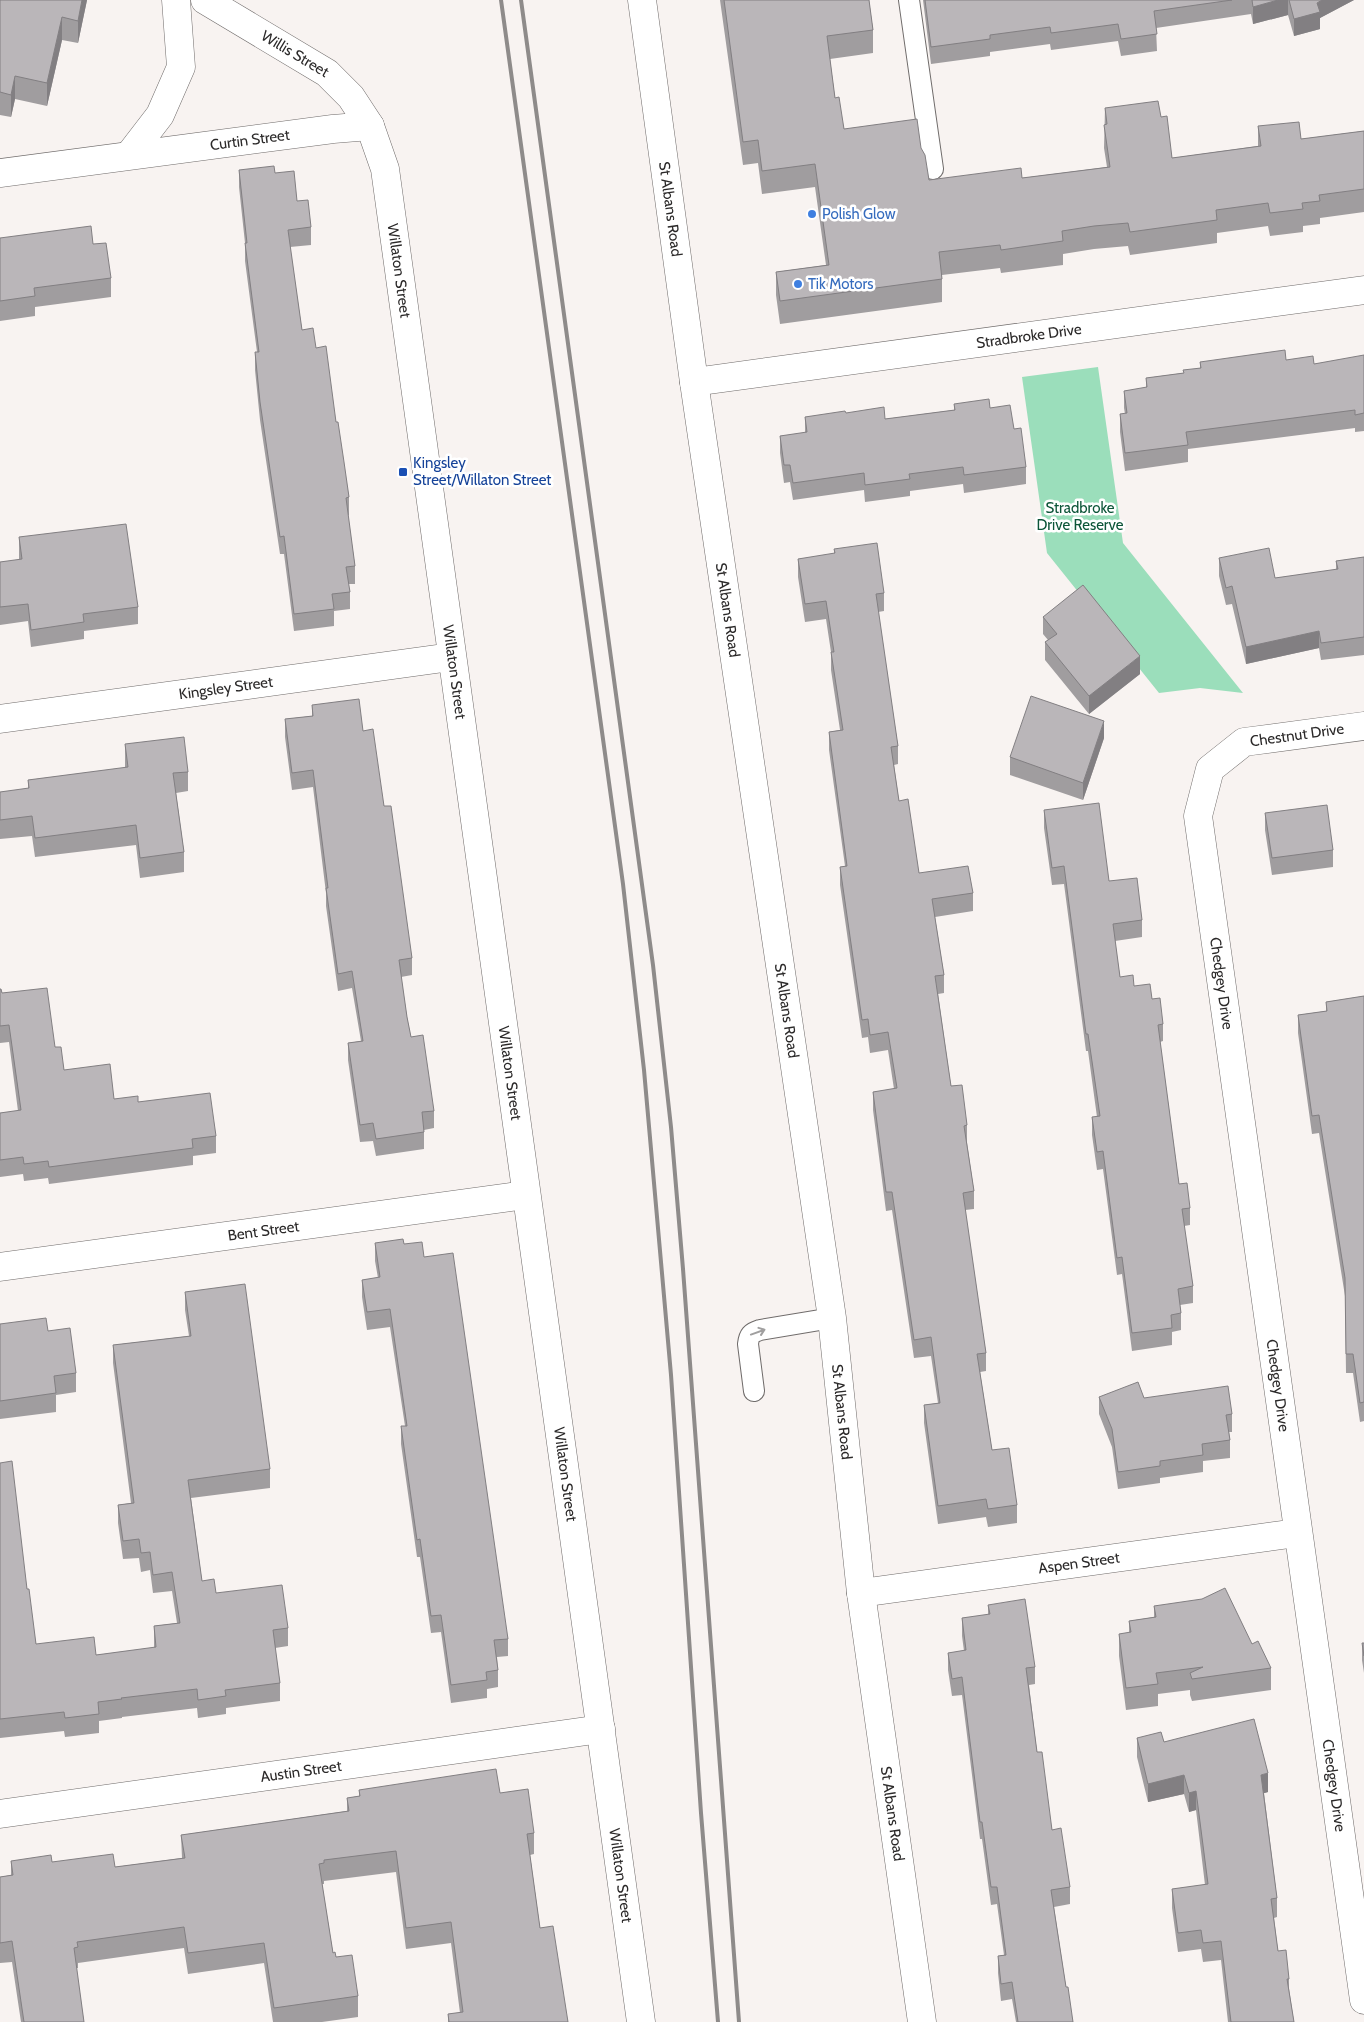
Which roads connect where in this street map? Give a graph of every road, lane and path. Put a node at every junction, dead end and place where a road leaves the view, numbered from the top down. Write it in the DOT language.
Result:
graph roads {
  1 [pos="176,0"];
  2 [pos="205,0"];
  3 [pos="642,0"];
  4 [pos="908,0"];
  5 [pos="370,126"];
  6 [pos="130,154"];
  7 [pos="933,169"];
  8 [pos="0,173"];
  9 [pos="1364,290"];
  10 [pos="694,382"];
  11 [pos="451,657"];
  12 [pos="0,719"];
  13 [pos="1364,726"];
  14 [pos="1210,769"];
  15 [pos="526,1195"];
  16 [pos="0,1267"];
  17 [pos="832,1318"];
  18 [pos="754,1391"];
  19 [pos="1297,1533"];
  20 [pos="861,1593"];
  21 [pos="601,1729"];
  22 [pos="0,1814"];
  23 [pos="1352,1824"];
  24 [pos="1364,2000"];
  25 [pos="641,2022"];
  26 [pos="922,2022"];
  1 -- 6 [label="street"];
  2 -- 5 [label="street, Willis Street"];
  3 -- 10 [label="street, St Albans Road"];
  4 -- 7 [label="lane"];
  5 -- 6 [label="street, Curtin Street"];
  5 -- 11 [label="street, Willaton Street"];
  6 -- 8 [label="street, Curtin Street"];
  9 -- 10 [label="street, Stradbroke Drive"];
  10 -- 17 [label="street, St Albans Road"];
  11 -- 12 [label="street, Kingsley Street"];
  11 -- 15 [label="street, Willaton Street"];
  13 -- 14 [label="street, Chestnut Drive"];
  14 -- 19 [label="street, Chedgey Drive"];
  15 -- 16 [label="street, Bent Street"];
  15 -- 21 [label="street, Willaton Street"];
  18 -- 17 [label="lane, one-way"];
  17 -- 20 [label="street, St Albans Road"];
  19 -- 20 [label="street, Aspen Street"];
  19 -- 23 [label="street, Chedgey Drive"];
  20 -- 26 [label="street, St Albans Road"];
  21 -- 22 [label="street, Austin Street"];
  21 -- 25 [label="street, Willaton Street"];
  23 -- 24 [label="street, Chedgey Drive"];
}
